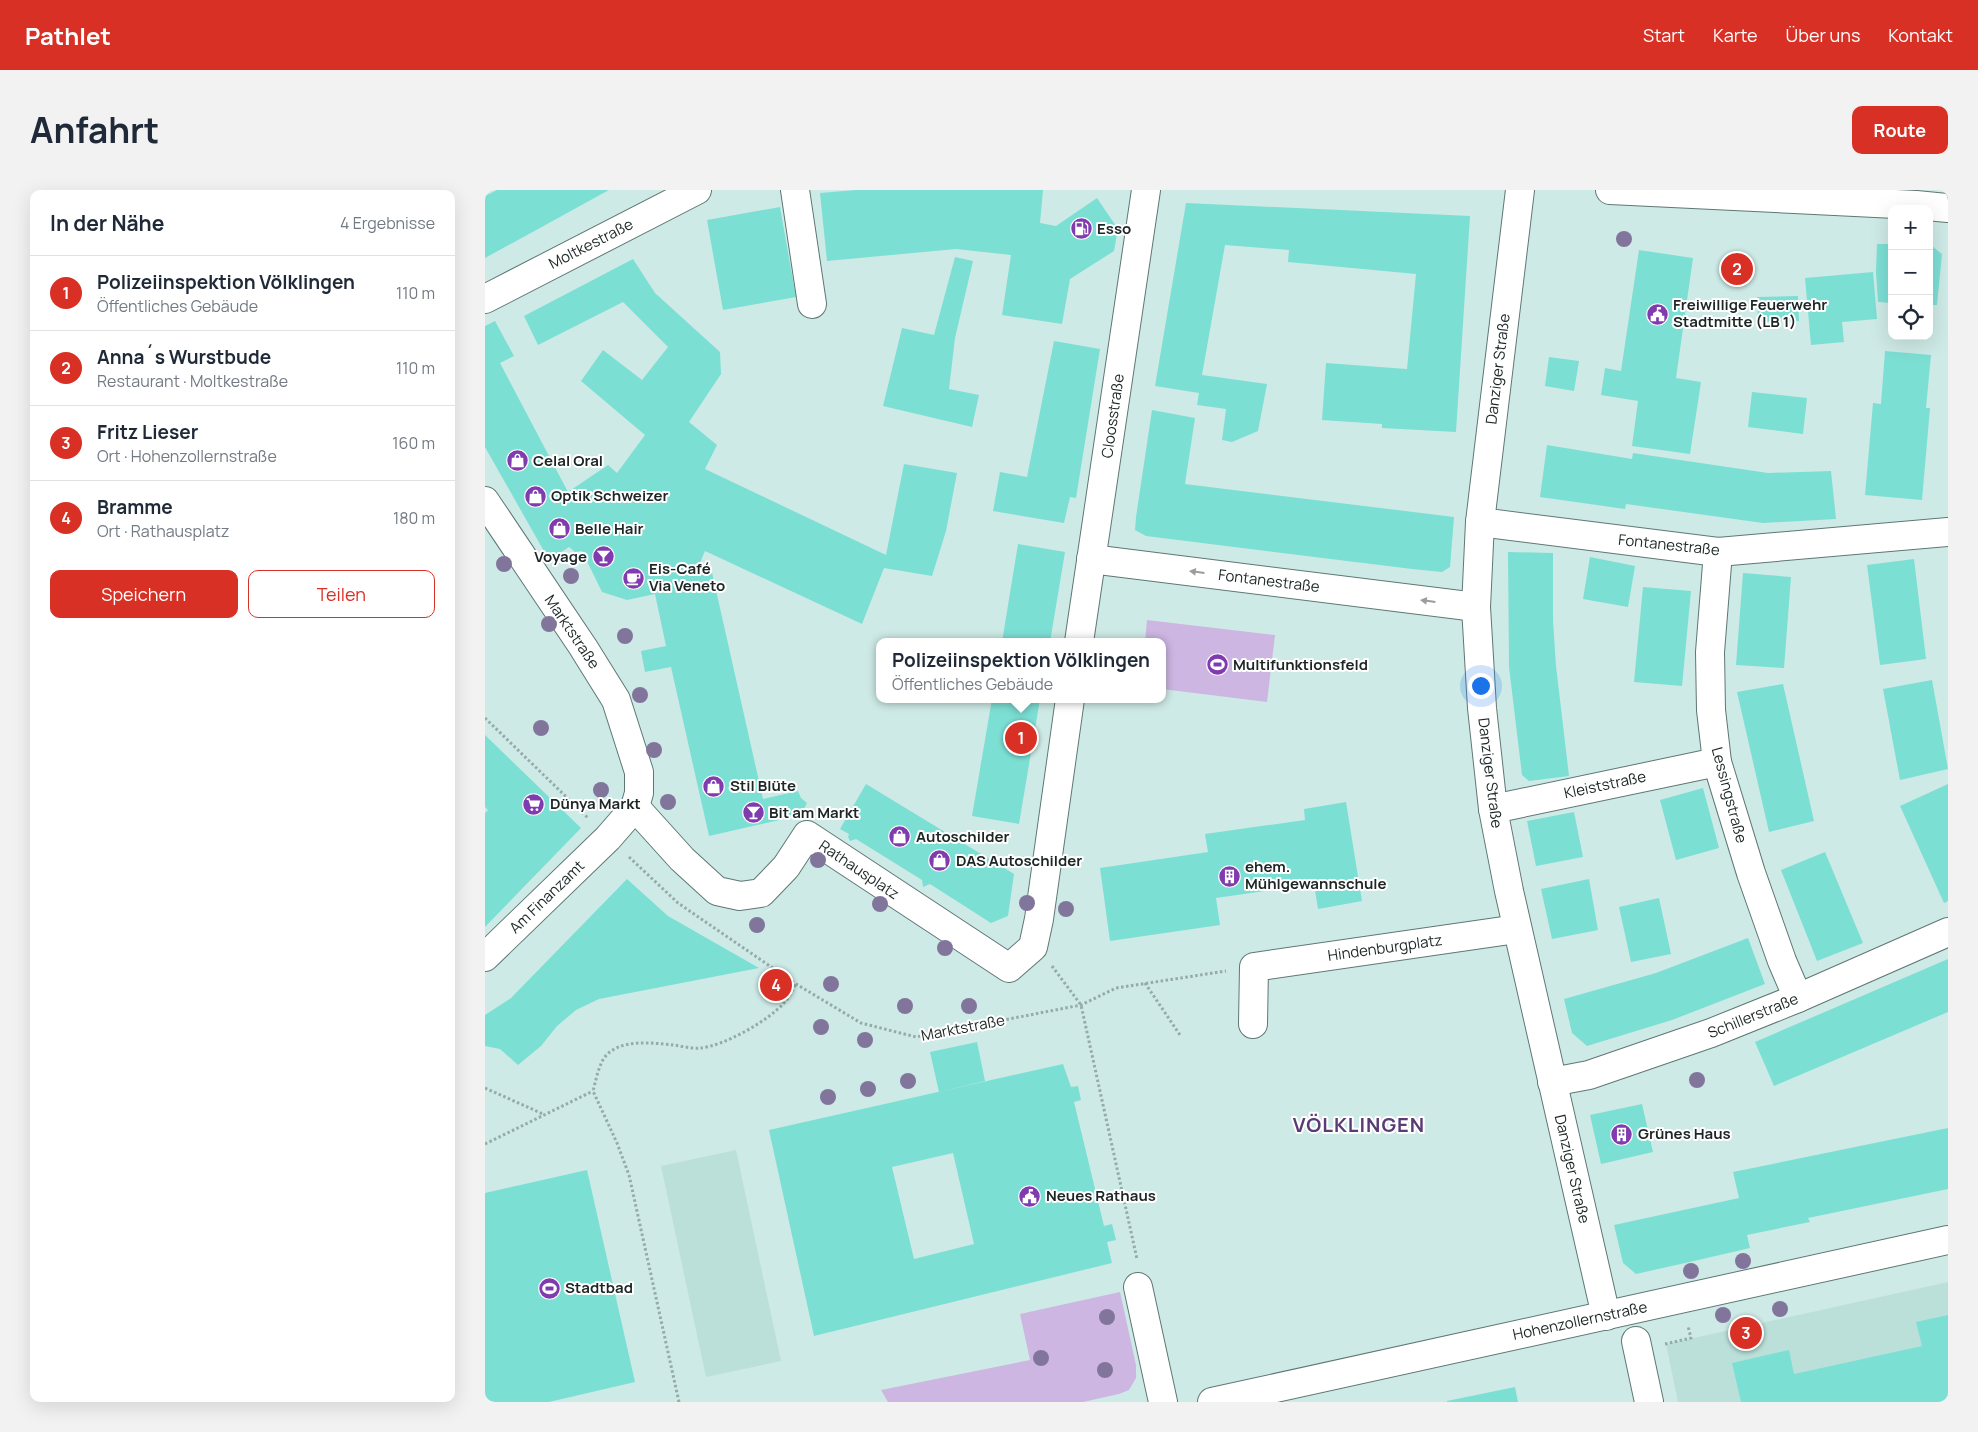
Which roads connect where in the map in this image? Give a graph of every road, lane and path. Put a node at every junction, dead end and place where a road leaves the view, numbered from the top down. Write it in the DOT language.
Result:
graph roads {
  1 [pos="697,190"];
  2 [pos="795,190"];
  3 [pos="1146,190"];
  4 [pos="1519,190"];
  5 [pos="1611,190"];
  6 [pos="1948,208"];
  7 [pos="485,299"];
  8 [pos="812,304"];
  9 [pos="485,501"];
  10 [pos="1480,522"];
  11 [pos="1948,532"];
  12 [pos="1718,552"];
  13 [pos="1091,559"];
  14 [pos="1476,607"];
  15 [pos="1080,638"];
  16 [pos="1069,703"];
  17 [pos="485,718"];
  18 [pos="1717,762"];
  19 [pos="635,807"];
  20 [pos="1493,809"];
  21 [pos="608,838"];
  22 [pos="1517,929"];
  23 [pos="1948,932"];
  24 [pos="1033,947"];
  25 [pos="485,956"];
  26 [pos="1254,967"];
  27 [pos="796,984"];
  28 [pos="1145,984"];
  29 [pos="1798,998"];
  30 [pos="1081,1005"];
  31 [pos="1253,1024"];
  32 [pos="1180,1035"];
  33 [pos="1552,1082"];
  34 [pos="485,1088"];
  35 [pos="593,1091"];
  36 [pos="543,1114"];
  37 [pos="485,1144"];
  38 [pos="1948,1240"];
  39 [pos="1138,1287"];
  40 [pos="1682,1299"];
  41 [pos="1606,1316"];
  42 [pos="1637,1345"];
  43 [pos="679,1402"];
  44 [pos="1163,1402"];
  45 [pos="1212,1402"];
  46 [pos="1649,1402"];
  1 -- 7 [label="street, Moltkestraße"];
  2 -- 8 [label="street"];
  3 -- 13 [label="street, Cloosstraße"];
  4 -- 10 [label="street, Danziger Straße"];
  5 -- 6 [label="street"];
  9 -- 19 [label="street, Marktstraße"];
  10 -- 12 [label="street, Fontanestraße"];
  10 -- 14 [label="street, Danziger Straße"];
  11 -- 12 [label="street, Fontanestraße"];
  12 -- 18 [label="street, Lessingstraße"];
  14 -- 13 [label="street, Fontanestraße, one-way"];
  13 -- 15 [label="street, Cloosstraße"];
  14 -- 20 [label="street, Danziger Straße"];
  16 -- 24 [label="street"];
  17 -- 21 [label="path, Marktstraße"];
  18 -- 20 [label="street, Kleiststraße"];
  18 -- 29 [label="street, Lessingstraße"];
  19 -- 21 [label="street, Am Finanzamt"];
  19 -- 24 [label="street, Rathausplatz"];
  20 -- 22 [label="street, Danziger Straße"];
  21 -- 25 [label="street, Am Finanzamt"];
  21 -- 27 [label="path, Marktstraße"];
  22 -- 26 [label="street, Hindenburgplatz"];
  22 -- 33 [label="street, Danziger Straße"];
  23 -- 29 [label="street, Schillerstraße"];
  24 -- 30 [label="path"];
  26 -- 28 [label="path, Marktstraße"];
  26 -- 31 [label="street"];
  27 -- 30 [label="path, Marktstraße"];
  27 -- 35 [label="path"];
  28 -- 30 [label="path, Marktstraße"];
  28 -- 32 [label="path"];
  29 -- 33 [label="street, Schillerstraße"];
  30 -- 39 [label="path"];
  33 -- 41 [label="street, Danziger Straße"];
  34 -- 36 [label="path"];
  35 -- 36 [label="path"];
  35 -- 43 [label="path"];
  36 -- 37 [label="path"];
  38 -- 40 [label="street, Hohenzollernstraße"];
  39 -- 44 [label="street"];
  40 -- 41 [label="street, Hohenzollernstraße"];
  40 -- 42 [label="path"];
  41 -- 45 [label="street, Hohenzollernstraße"];
  42 -- 46 [label="street"];
}
